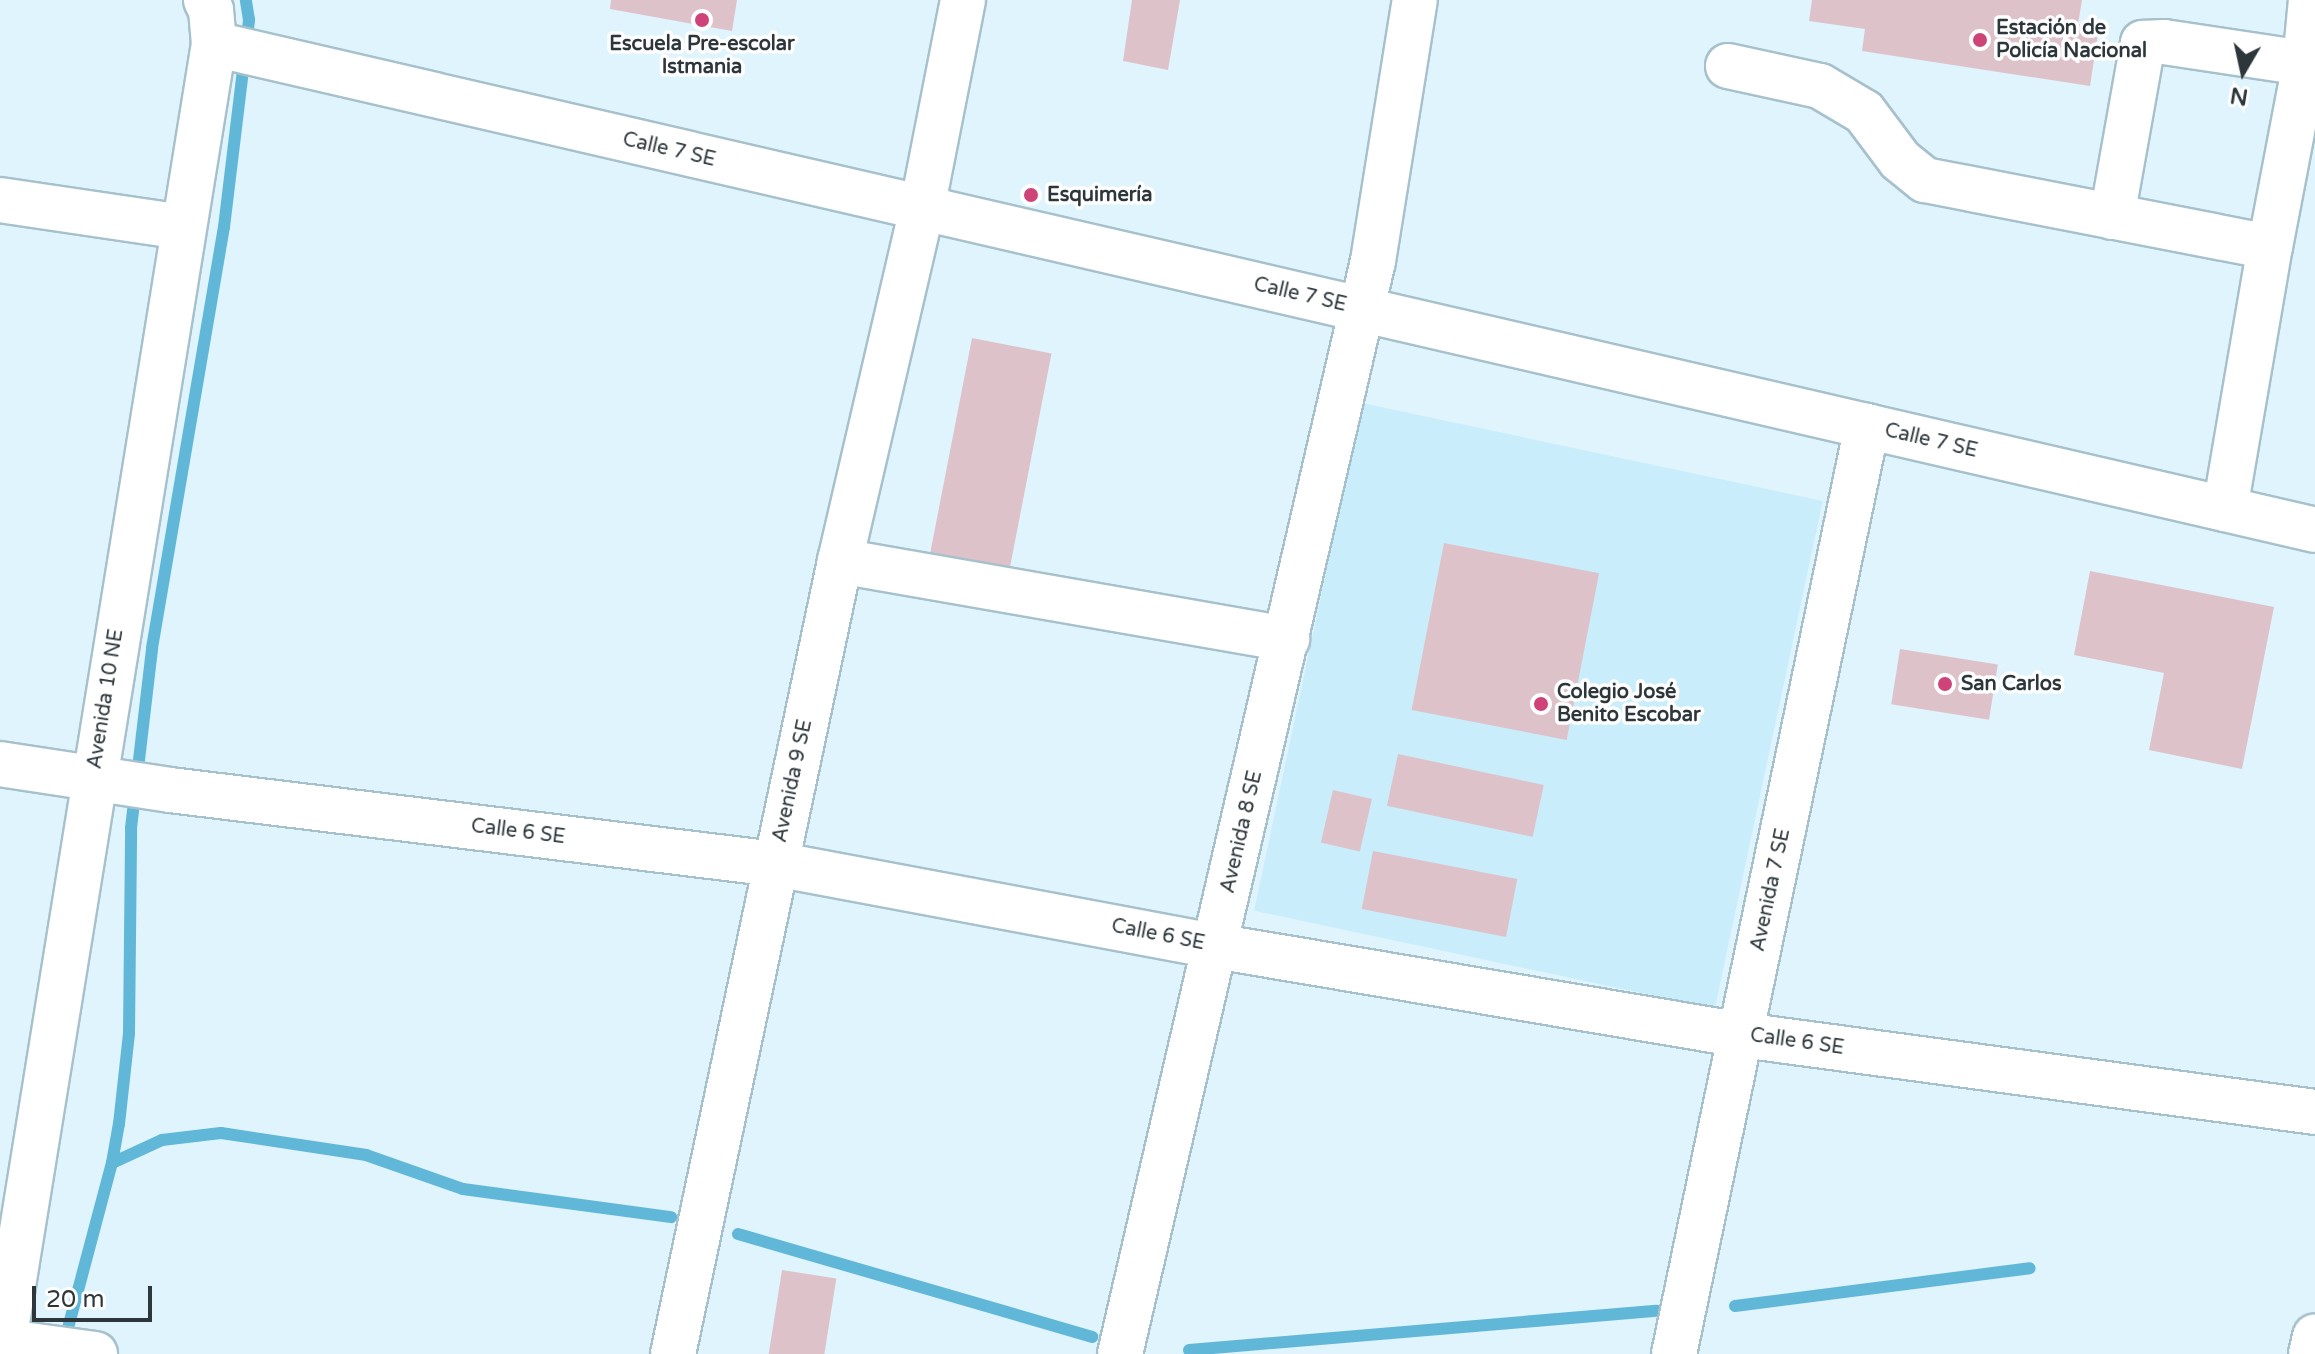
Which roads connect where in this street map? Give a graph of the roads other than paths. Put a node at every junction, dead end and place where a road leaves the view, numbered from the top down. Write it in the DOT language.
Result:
graph roads {
  1 [pos="206,0"];
  2 [pos="963,0"];
  3 [pos="1415,0"];
  4 [pos="2311,0"];
  5 [pos="226,47"];
  6 [pos="2305,63"];
  7 [pos="1728,66"];
  8 [pos="0,200"];
  9 [pos="922,209"];
  10 [pos="2112,217"];
  11 [pos="183,227"];
  12 [pos="2270,247"];
  13 [pos="1362,309"];
  14 [pos="1867,426"];
  15 [pos="2225,509"];
  16 [pos="2315,530"];
  17 [pos="840,561"];
  18 [pos="1287,639"];
  19 [pos="0,764"];
  20 [pos="101,779"];
  21 [pos="775,864"];
  22 [pos="1215,946"];
  23 [pos="1742,1035"];
  24 [pos="2315,1112"];
  25 [pos="2315,1336"];
  26 [pos="11,1346"];
  27 [pos="89,1353"];
  28 [pos="673,1354"];
  29 [pos="1120,1354"];
  30 [pos="1674,1354"];
  31 [pos="2311,1354"];
  1 -- 5 [label="street, Avenida 10 NE"];
  2 -- 9 [label="street, Avenida 9 SE"];
  3 -- 13 [label="street, Avenida 8 SE"];
  4 -- 6 [label="street"];
  5 -- 9 [label="street, Calle 7 SE"];
  5 -- 11 [label="street, Avenida 10 NE"];
  6 -- 10 [label="street"];
  6 -- 12 [label="street"];
  7 -- 10 [label="street"];
  8 -- 11 [label="street"];
  9 -- 13 [label="street, Calle 7 SE"];
  9 -- 17 [label="street, Avenida 9 SE"];
  10 -- 12 [label="street"];
  11 -- 20 [label="street, Avenida 10 NE"];
  12 -- 15 [label="street"];
  13 -- 14 [label="street, Calle 7 SE"];
  13 -- 18 [label="street, Avenida 8 SE"];
  14 -- 15 [label="street, Calle 7 SE"];
  14 -- 23 [label="street, Avenida 7 SE"];
  15 -- 16 [label="street, Calle 7 SE"];
  17 -- 18 [label="street"];
  17 -- 21 [label="street, Avenida 9 SE"];
  18 -- 22 [label="street, Avenida 8 SE"];
  19 -- 20 [label="street, Calle 6 SE"];
  20 -- 21 [label="street, Calle 6 SE"];
  20 -- 26 [label="street, Avenida 10 NE"];
  21 -- 22 [label="street, Calle 6 SE"];
  21 -- 28 [label="street, Avenida 9 SE"];
  22 -- 23 [label="street, Calle 6 SE"];
  22 -- 29 [label="street, Avenida 8 SE"];
  23 -- 24 [label="street, Calle 6 SE"];
  23 -- 30 [label="street, Avenida 7 SE"];
  25 -- 31 [label="street"];
  26 -- 27 [label="street"];
}
